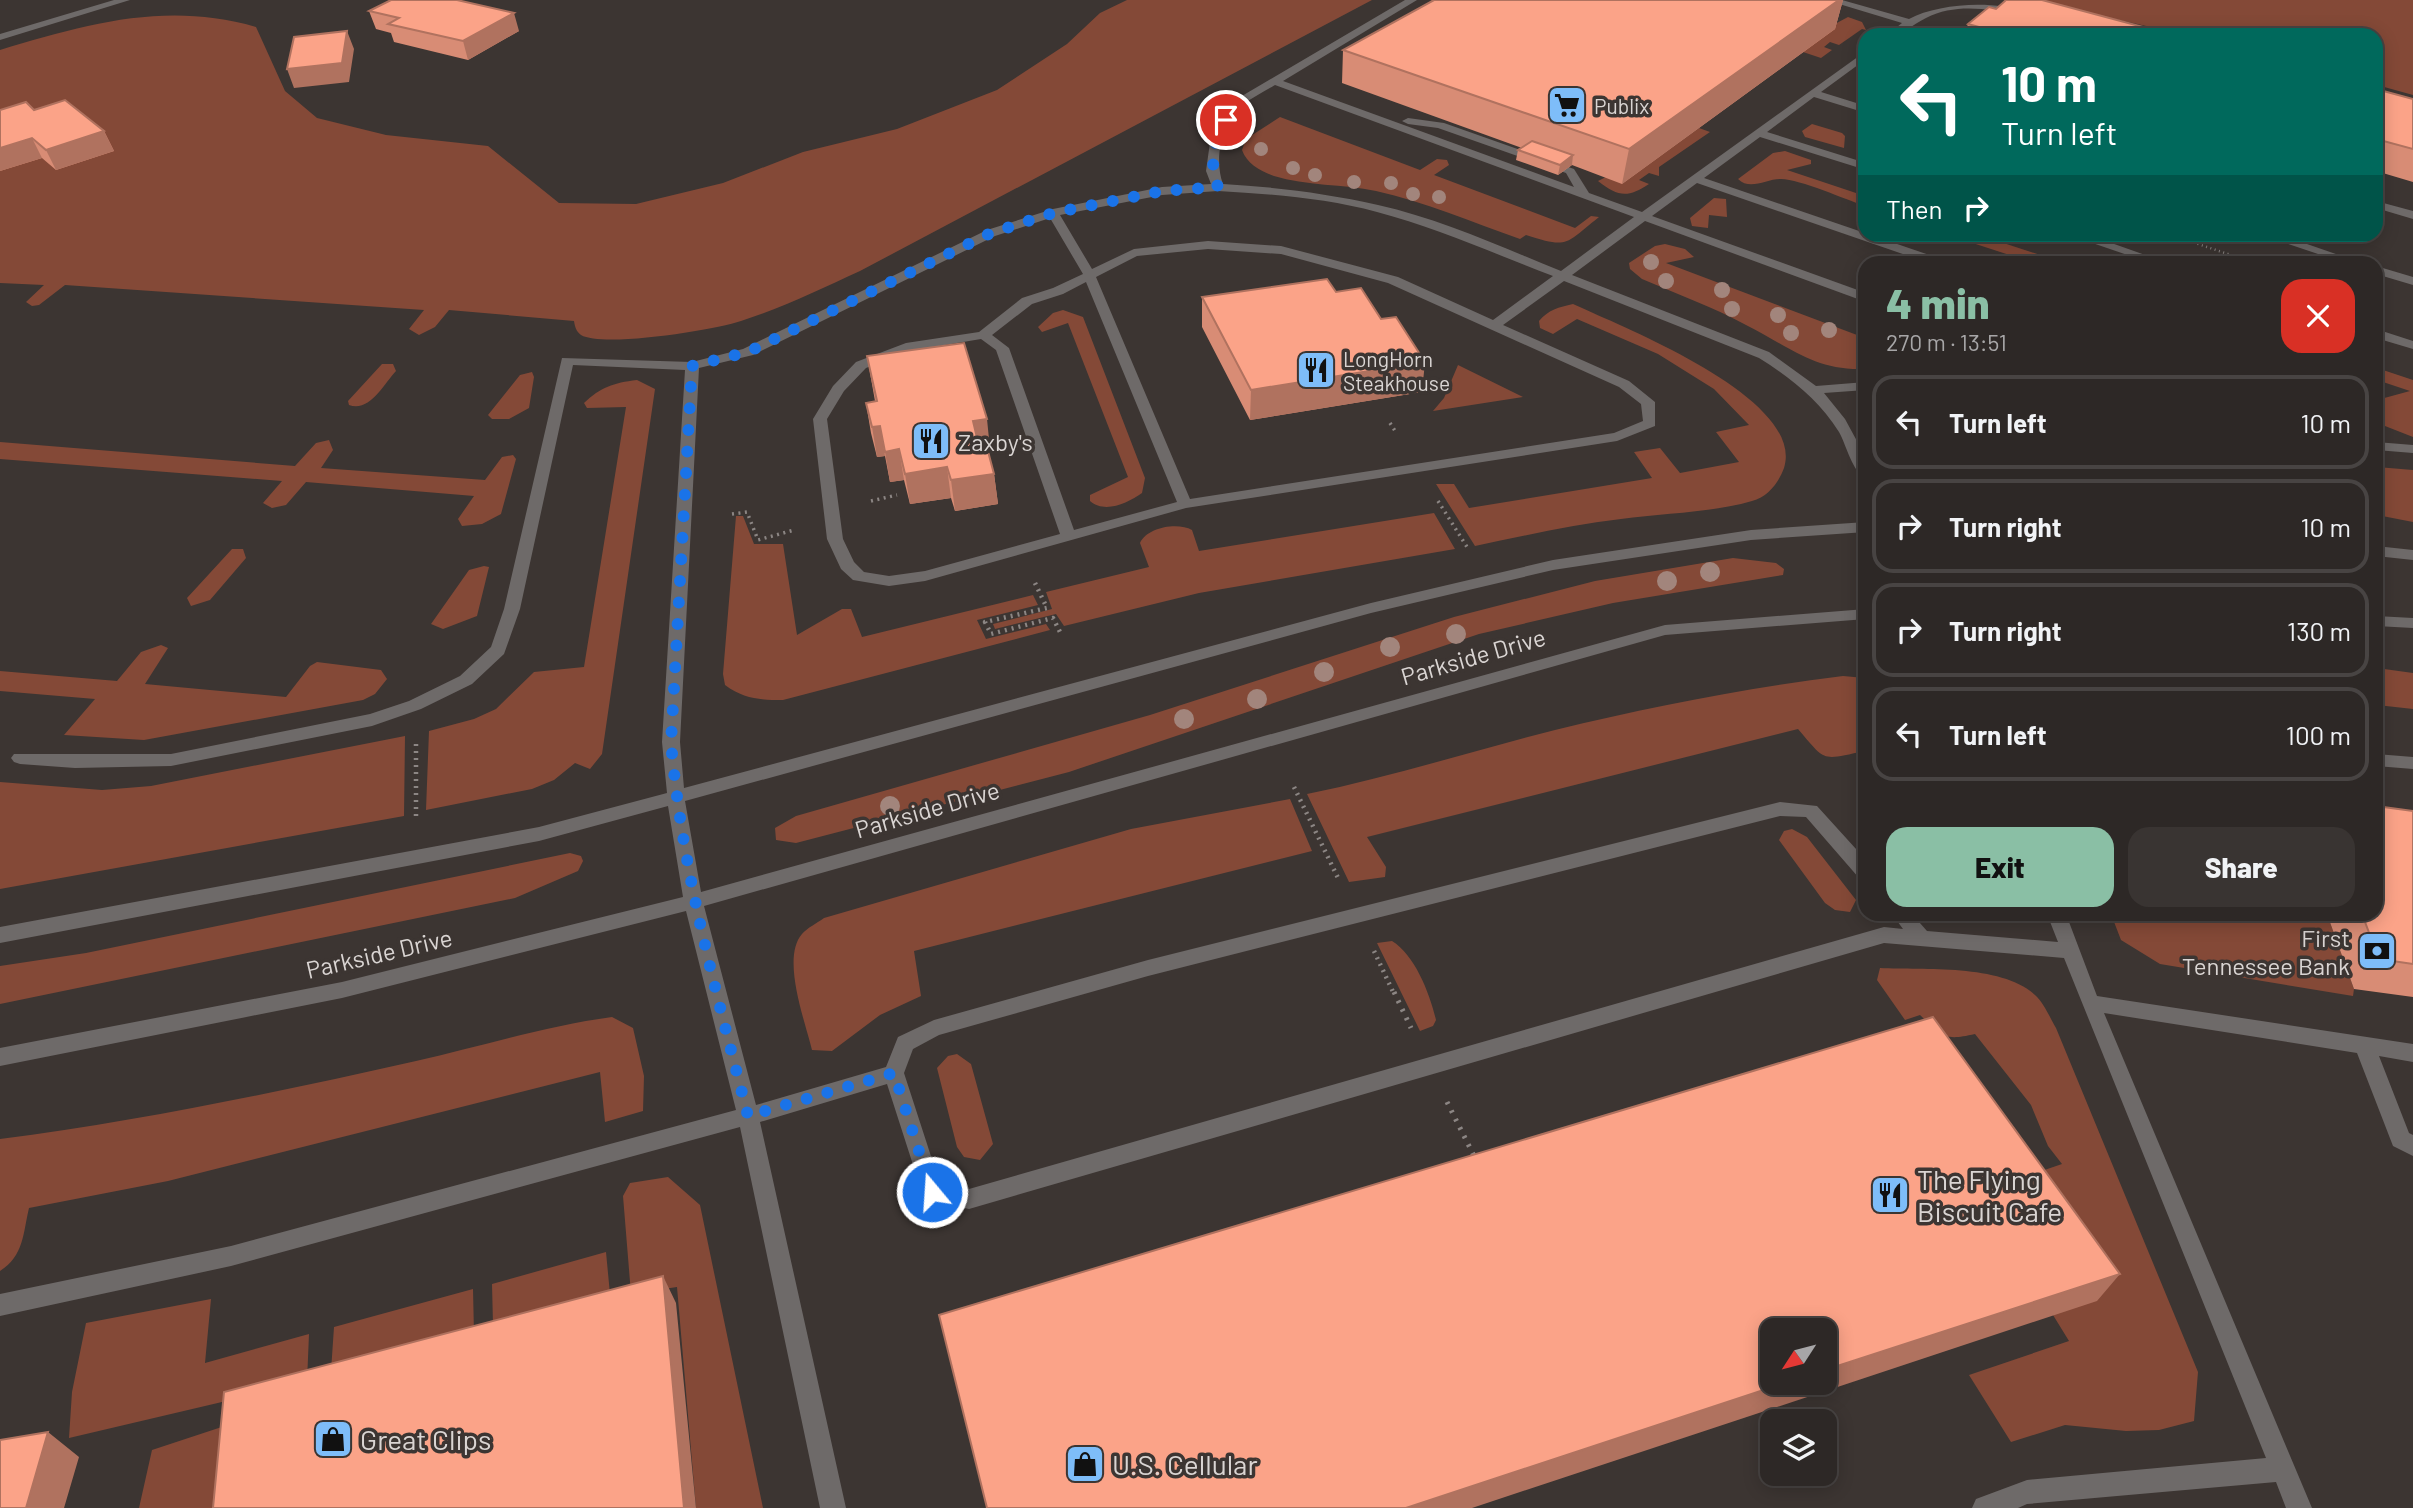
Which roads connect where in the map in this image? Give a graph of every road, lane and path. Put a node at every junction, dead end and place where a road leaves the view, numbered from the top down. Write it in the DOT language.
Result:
graph roads {
  1 [pos="125,0"];
  2 [pos="1412,0"];
  3 [pos="1831,0"];
  4 [pos="2036,16"];
  5 [pos="1909,22"];
  6 [pos="1901,28"];
  7 [pos="0,37"];
  8 [pos="1858,60"];
  9 [pos="1273,80"];
  10 [pos="1813,93"];
  11 [pos="1858,107"];
  12 [pos="1377,117"];
  13 [pos="1760,133"];
  14 [pos="1858,164"];
  15 [pos="1697,179"];
  16 [pos="1218,187"];
  17 [pos="1586,197"];
  18 [pos="2383,206"];
  19 [pos="1053,213"];
  20 [pos="2413,215"];
  21 [pos="1644,218"];
  22 [pos="1858,235"];
  23 [pos="1879,242"];
  24 [pos="2097,242"];
  25 [pos="2191,242"];
  26 [pos="2289,242"];
  27 [pos="1920,256"];
  28 [pos="2140,256"];
  29 [pos="2234,256"];
  30 [pos="2334,256"];
  31 [pos="2383,272"];
  32 [pos="1089,275"];
  33 [pos="1565,276"];
  34 [pos="2413,281"];
  35 [pos="1858,295"];
  36 [pos="1496,324"];
  37 [pos="983,335"];
  38 [pos="2383,335"];
  39 [pos="2413,345"];
  40 [pos="692,366"];
  41 [pos="1858,387"];
  42 [pos="1815,390"];
  43 [pos="2383,447"];
  44 [pos="2413,449"];
  45 [pos="1858,456"];
  46 [pos="1185,504"];
  47 [pos="1858,528"];
  48 [pos="1069,536"];
  49 [pos="2383,552"];
  50 [pos="2413,555"];
  51 [pos="1858,615"];
  52 [pos="2383,621"];
  53 [pos="2413,623"];
  54 [pos="415,705"];
  55 [pos="20,758"];
  56 [pos="2383,761"];
  57 [pos="2413,763"];
  58 [pos="1294,787"];
  59 [pos="676,799"];
  60 [pos="416,821"];
  61 [pos="1858,864"];
  62 [pos="693,902"];
  63 [pos="1357,915"];
  64 [pos="1907,921"];
  65 [pos="2060,921"];
  66 [pos="0,935"];
  67 [pos="1922,937"];
  68 [pos="2071,951"];
  69 [pos="2090,1003"];
  70 [pos="2364,1044"];
  71 [pos="2413,1053"];
  72 [pos="0,1057"];
  73 [pos="1430,1066"];
  74 [pos="894,1073"];
  75 [pos="748,1116"];
  76 [pos="2413,1147"];
  77 [pos="1479,1168"];
  78 [pos="0,1305"];
  79 [pos="2283,1469"];
  80 [pos="833,1508"];
  81 [pos="1985,1508"];
  82 [pos="2299,1508"];
  1 -- 7 [label="street"];
  2 -- 9 [label="street"];
  3 -- 5 [label="street"];
  4 -- 5 [label="street"];
  5 -- 6 [label="street"];
  8 -- 10 [label="street"];
  9 -- 12 [label="street"];
  9 -- 16 [label="street"];
  10 -- 11 [label="street"];
  10 -- 13 [label="street"];
  12 -- 17 [label="street"];
  12 -- 17 [label="street"];
  13 -- 14 [label="street"];
  13 -- 15 [label="street"];
  15 -- 21 [label="street"];
  15 -- 22 [label="street"];
  16 -- 19 [label="street"];
  16 -- 33 [label="street"];
  17 -- 21 [label="street"];
  18 -- 20 [label="street"];
  19 -- 32 [label="street"];
  19 -- 40 [label="street"];
  21 -- 33 [label="street"];
  21 -- 35 [label="street"];
  23 -- 27 [label="street"];
  24 -- 28 [label="street"];
  25 -- 29 [label="path"];
  26 -- 30 [label="street"];
  31 -- 34 [label="street"];
  32 -- 36 [label="street"];
  32 -- 37 [label="street"];
  32 -- 46 [label="street"];
  33 -- 36 [label="street"];
  33 -- 42 [label="street"];
  36 -- 46 [label="street"];
  37 -- 48 [label="street"];
  37 -- 48 [label="street"];
  38 -- 39 [label="street"];
  40 -- 54 [label="street"];
  40 -- 59 [label="street"];
  41 -- 42 [label="street"];
  42 -- 45 [label="street"];
  43 -- 44 [label="street"];
  46 -- 48 [label="street"];
  47 -- 59 [label="street"];
  49 -- 50 [label="street"];
  51 -- 62 [label="street, Parkside Drive"];
  52 -- 53 [label="street"];
  54 -- 55 [label="street"];
  54 -- 60 [label="path"];
  56 -- 57 [label="street"];
  58 -- 63 [label="path"];
  59 -- 62 [label="street"];
  59 -- 66 [label="street"];
  61 -- 63 [label="street"];
  62 -- 72 [label="street, Parkside Drive"];
  62 -- 75 [label="street"];
  63 -- 73 [label="path"];
  63 -- 74 [label="street"];
  64 -- 67 [label="street"];
  65 -- 68 [label="street"];
  67 -- 68 [label="street"];
  67 -- 73 [label="street"];
  68 -- 69 [label="street"];
  69 -- 70 [label="street"];
  69 -- 79 [label="street"];
  70 -- 71 [label="street"];
  70 -- 76 [label="street"];
  73 -- 74 [label="street"];
  73 -- 77 [label="path"];
  74 -- 75 [label="street"];
  75 -- 78 [label="street"];
  75 -- 80 [label="street"];
  79 -- 81 [label="street"];
  79 -- 82 [label="street"];
}
